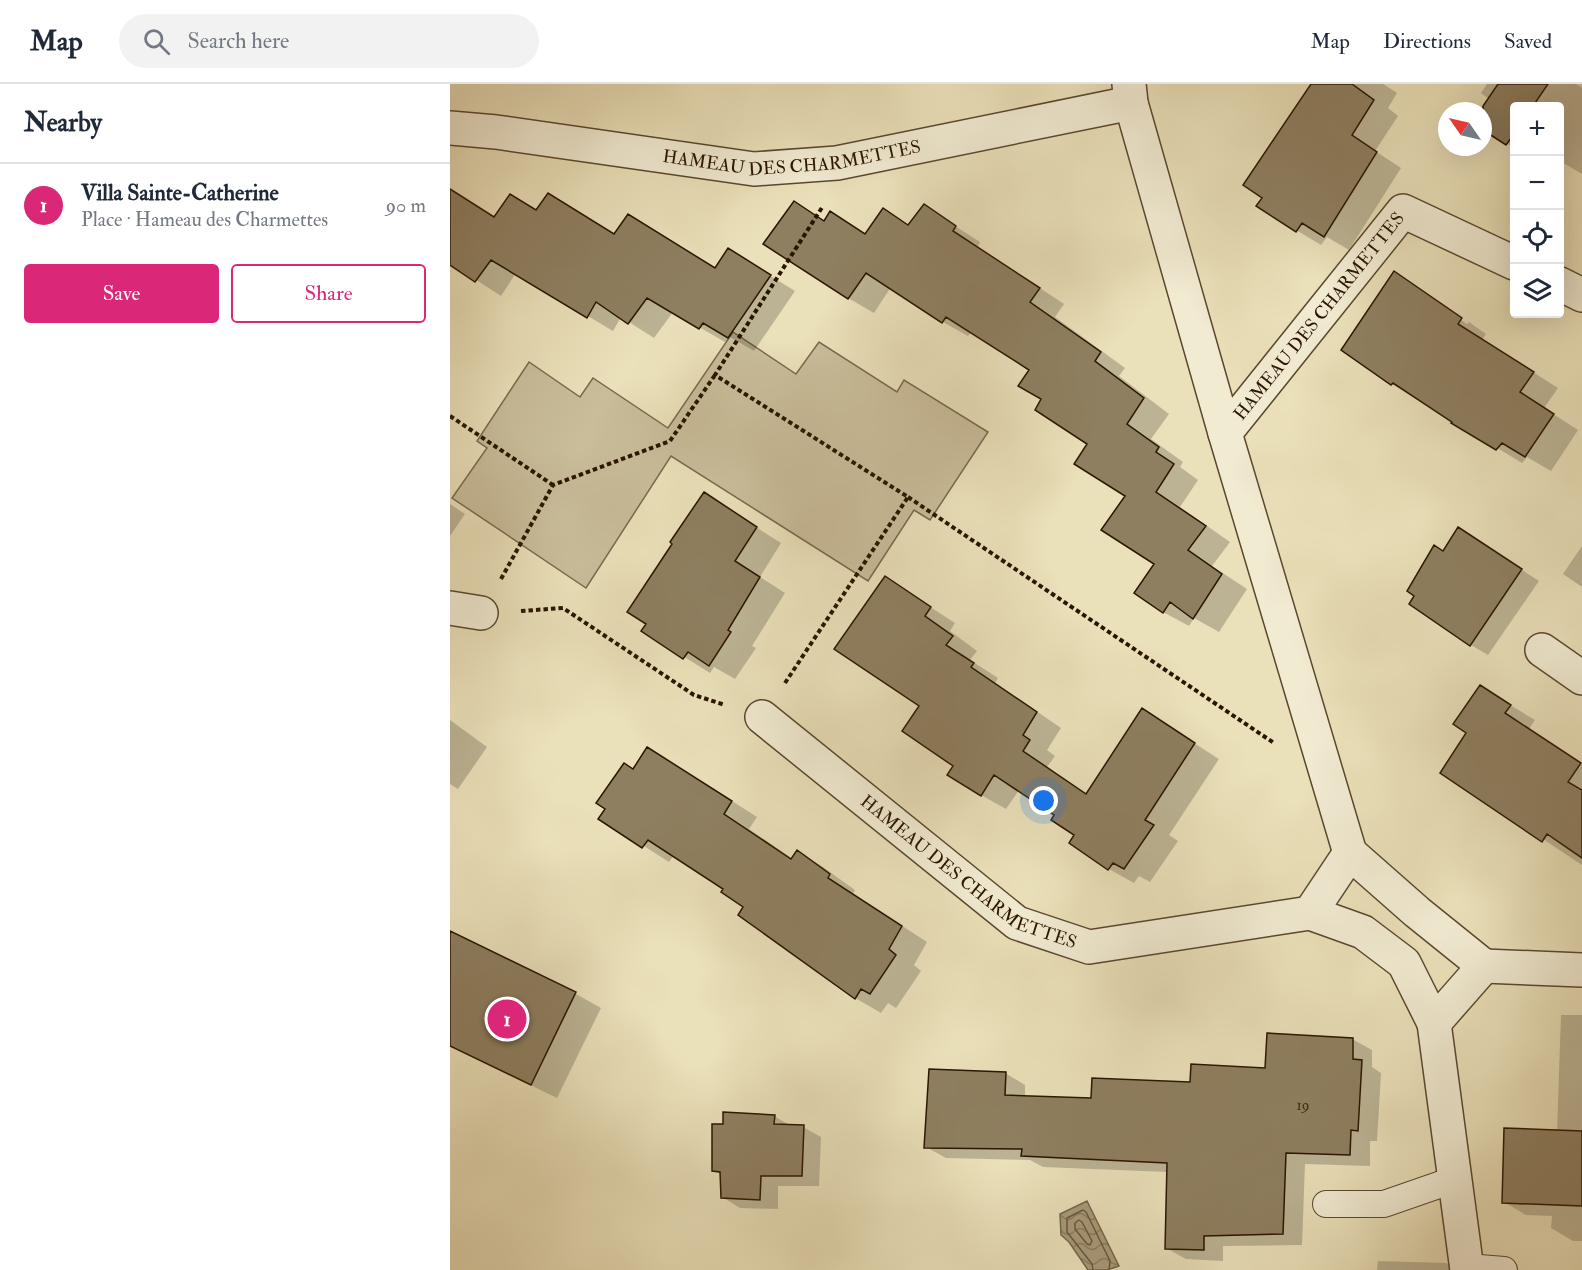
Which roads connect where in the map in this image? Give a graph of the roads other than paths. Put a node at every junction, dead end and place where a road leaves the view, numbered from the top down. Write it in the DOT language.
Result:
graph roads {
  1 [pos="1130,93"];
  2 [pos="450,128"];
  3 [pos="1510,261"];
  4 [pos="1564,286"];
  5 [pos="1582,295"];
  6 [pos="1225,433"];
  7 [pos="1542,650"];
  8 [pos="1582,678"];
  9 [pos="762,717"];
  10 [pos="1350,853"];
  11 [pos="1310,913"];
  12 [pos="1484,966"];
  13 [pos="1582,970"];
  14 [pos="1434,1023"];
  15 [pos="1456,1179"];
  16 [pos="1326,1204"];
  17 [pos="1467,1269"];
  18 [pos="1504,1270"];
  1 -- 2 [label="street, HAMEAU DES CHARMETTES"];
  1 -- 6 [label="street, HAMEAU DES CHARMETTES"];
  3 -- 6 [label="street, HAMEAU DES CHARMETTES"];
  4 -- 5 [label="street"];
  6 -- 10 [label="street, HAMEAU DES CHARMETTES"];
  7 -- 8 [label="street"];
  9 -- 11 [label="street, HAMEAU DES CHARMETTES"];
  10 -- 11 [label="street"];
  10 -- 12 [label="street"];
  11 -- 14 [label="street, HAMEAU DES CHARMETTES"];
  12 -- 13 [label="street"];
  12 -- 14 [label="street"];
  14 -- 15 [label="street, HAMEAU DES CHARMETTES"];
  15 -- 16 [label="lane"];
  15 -- 17 [label="street, HAMEAU DES CHARMETTES"];
  17 -- 18 [label="lane"];
}
